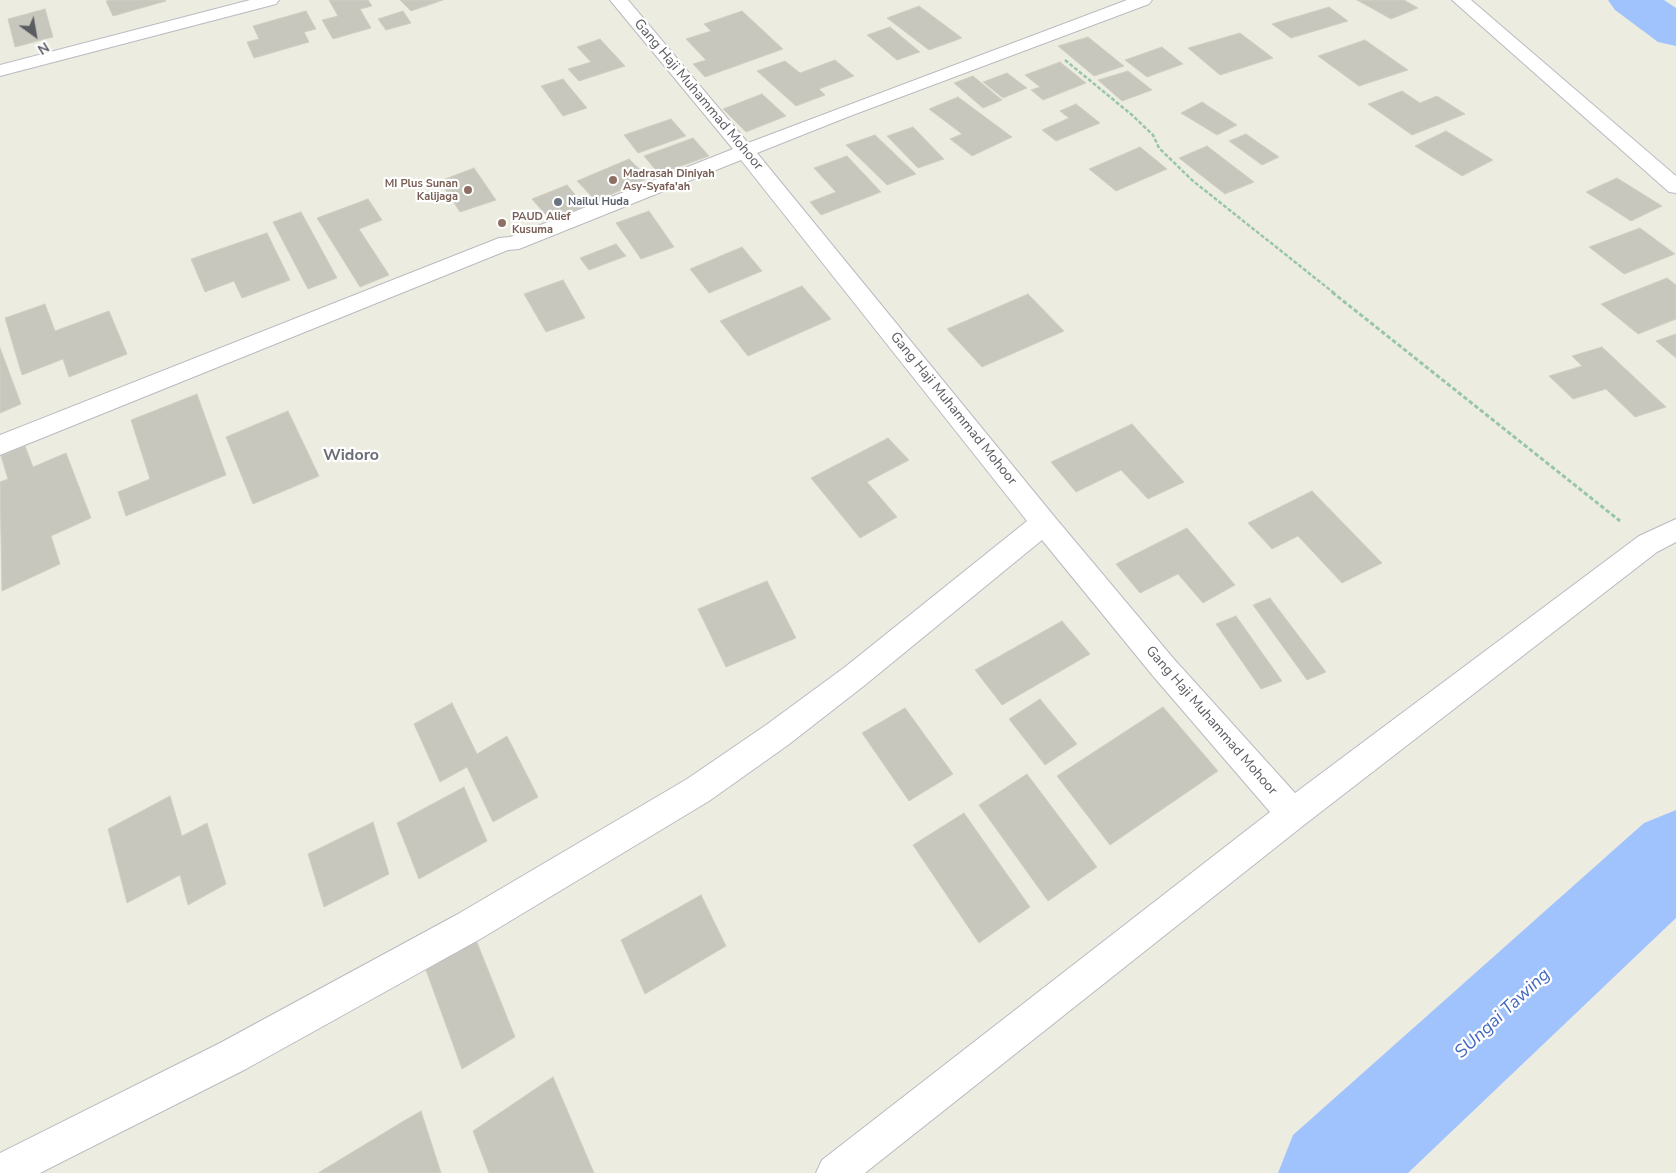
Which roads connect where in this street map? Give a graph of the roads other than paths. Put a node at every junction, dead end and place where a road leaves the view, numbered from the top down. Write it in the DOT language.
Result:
graph roads {
  1 [pos="270,0"];
  2 [pos="619,0"];
  3 [pos="1143,0"];
  4 [pos="1461,0"];
  5 [pos="0,71"];
  6 [pos="745,151"];
  7 [pos="1676,187"];
  8 [pos="0,445"];
  9 [pos="1044,523"];
  10 [pos="1676,530"];
  11 [pos="1293,814"];
  12 [pos="0,1173"];
  13 [pos="835,1173"];
  1 -- 5 [label="street"];
  2 -- 6 [label="street, Gang Haji Muhammad Mohoor"];
  3 -- 6 [label="street"];
  4 -- 7 [label="street"];
  6 -- 8 [label="street"];
  6 -- 9 [label="street, Gang Haji Muhammad Mohoor"];
  9 -- 11 [label="street, Gang Haji Muhammad Mohoor"];
  9 -- 12 [label="street"];
  10 -- 11 [label="street"];
  11 -- 13 [label="street"];
}
